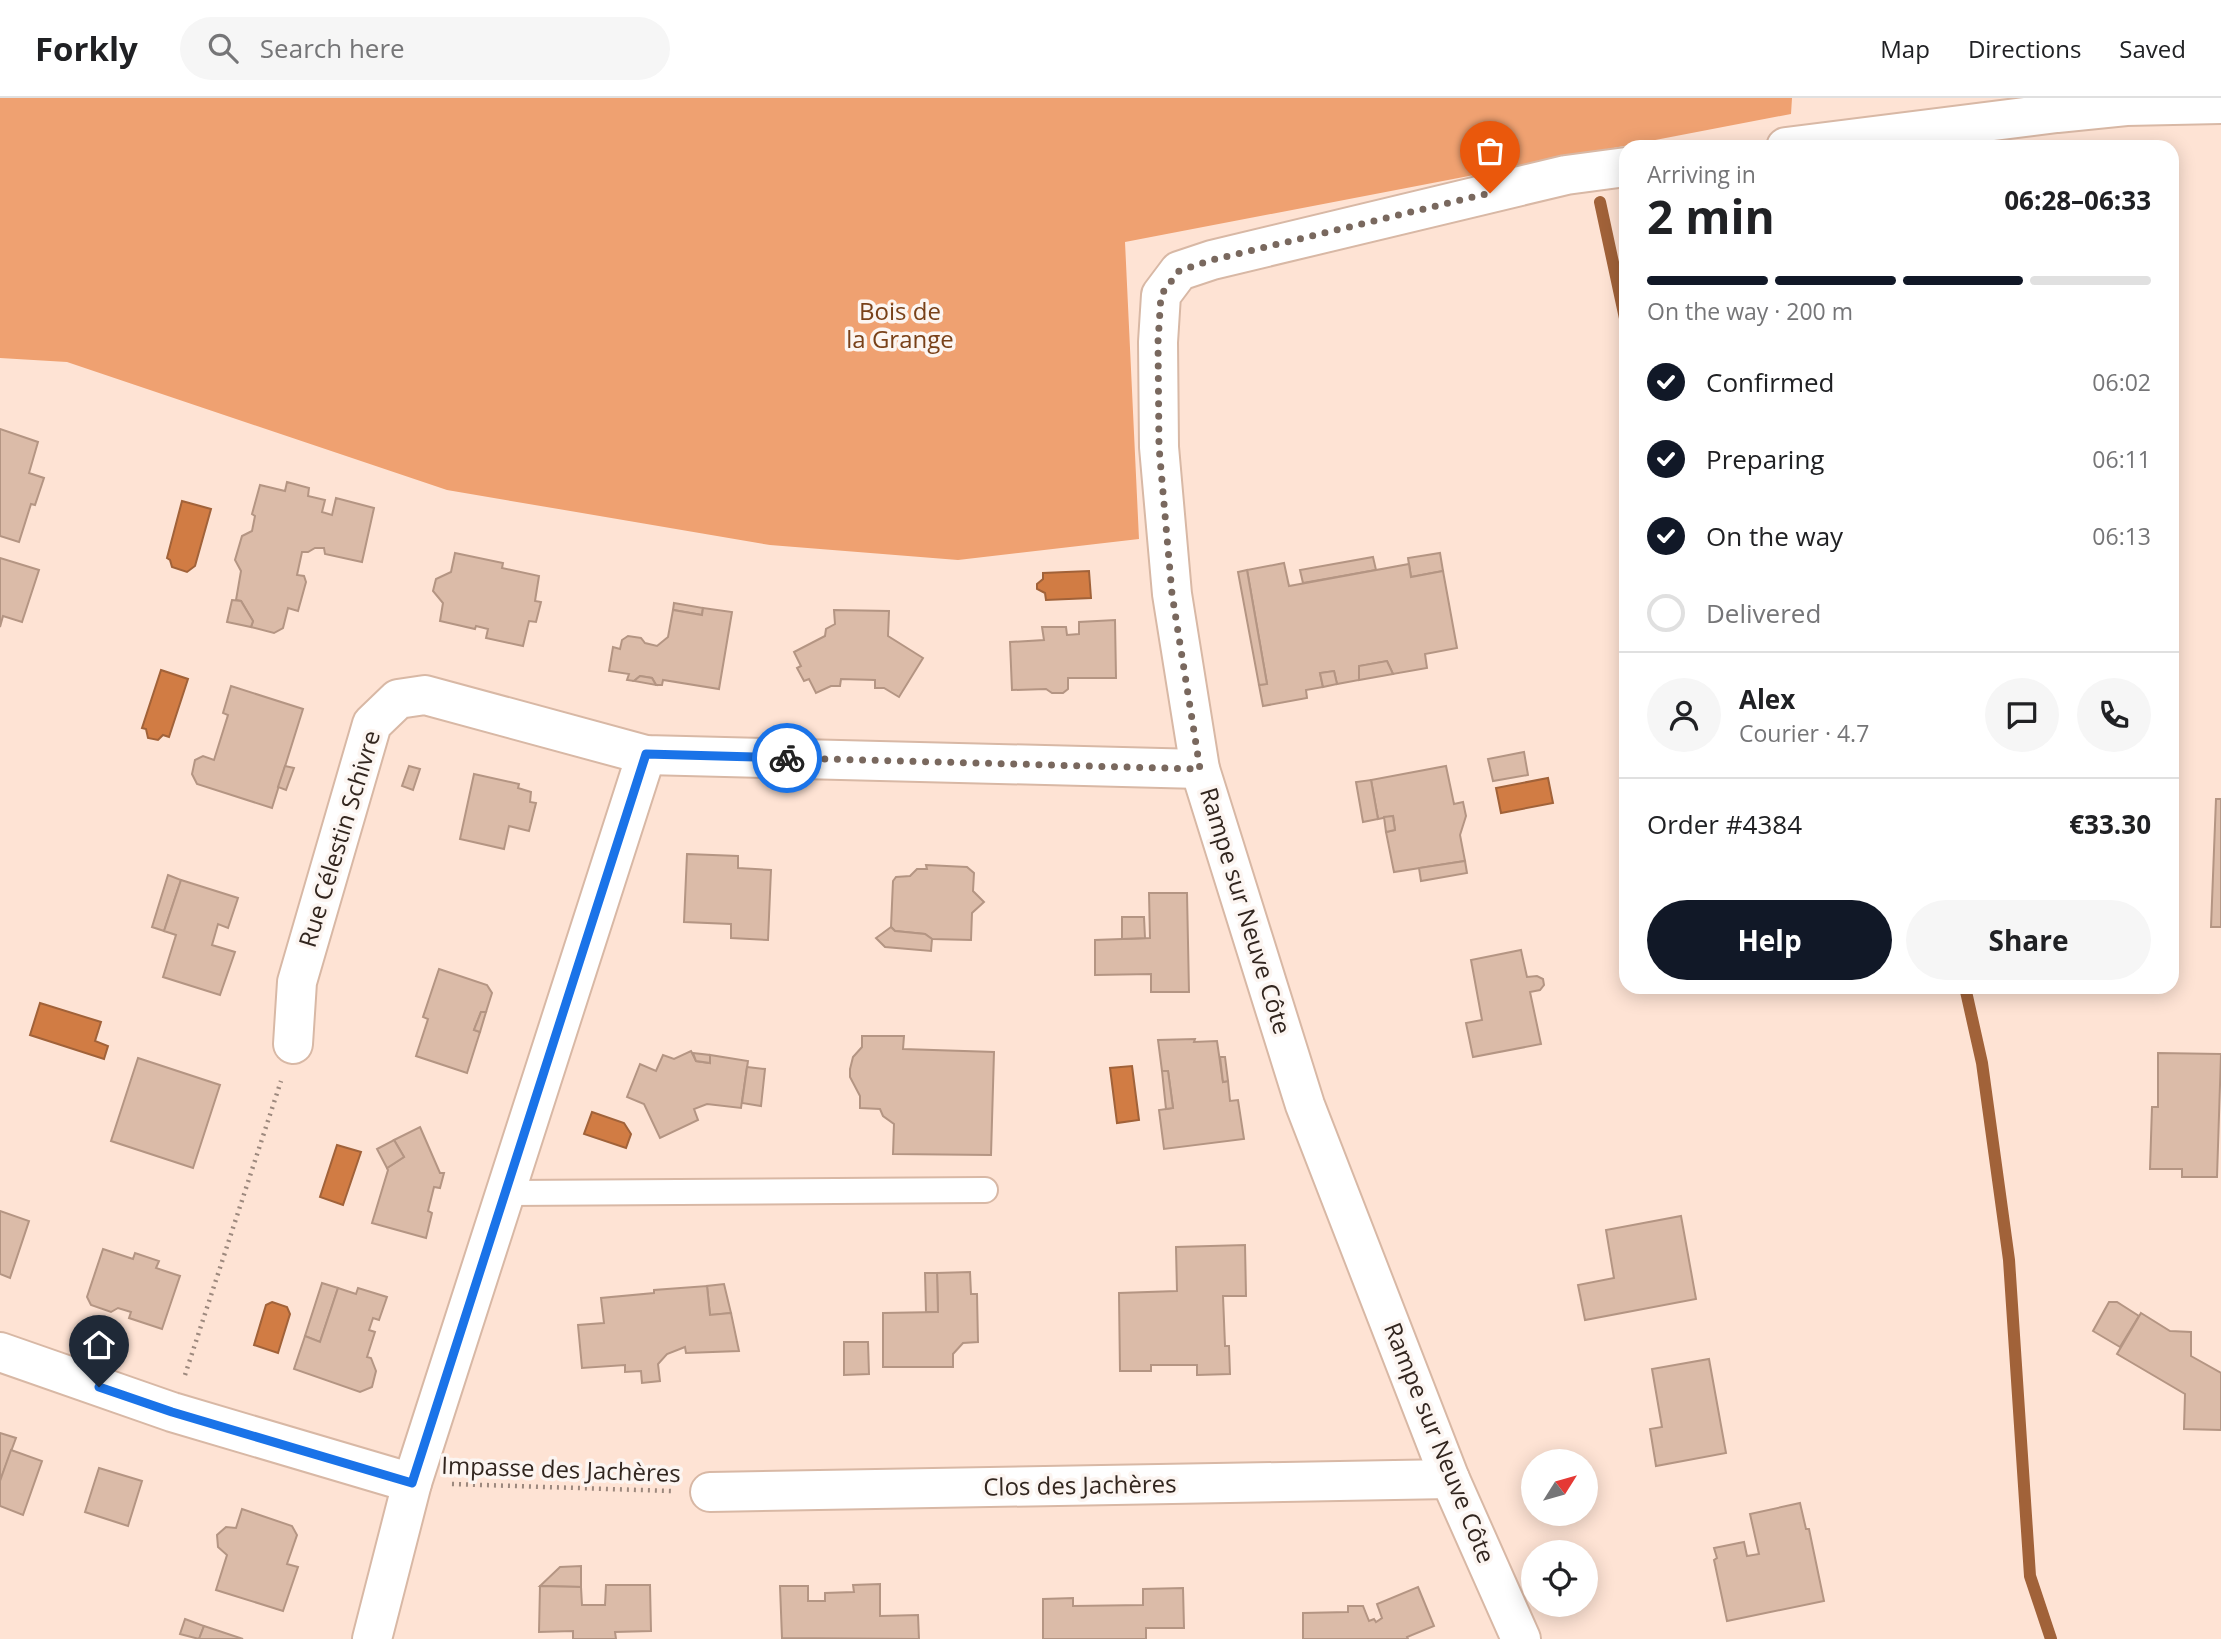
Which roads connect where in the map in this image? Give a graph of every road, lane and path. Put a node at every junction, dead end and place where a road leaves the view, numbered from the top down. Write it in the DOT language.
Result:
graph roads {
  1 [pos="2221,104"];
  2 [pos="1843,140"];
  3 [pos="1619,168"];
  4 [pos="646,754"];
  5 [pos="1200,769"];
  6 [pos="293,1044"];
  7 [pos="985,1189"];
  8 [pos="505,1193"];
  9 [pos="0,1352"];
  10 [pos="172,1412"];
  11 [pos="1450,1479"];
  12 [pos="412,1483"];
  13 [pos="710,1492"];
  14 [pos="372,1639"];
  15 [pos="1521,1639"];
  1 -- 2 [label="street"];
  3 -- 5 [label="street, Rampe sur Neuve Côte"];
  4 -- 5 [label="street, Rue Célestin Schivre"];
  4 -- 6 [label="street, Rue Célestin Schivre"];
  4 -- 8 [label="street"];
  5 -- 11 [label="street, Rampe sur Neuve Côte"];
  6 -- 10 [label="path"];
  7 -- 8 [label="lane"];
  8 -- 12 [label="street"];
  9 -- 10 [label="street"];
  10 -- 12 [label="street"];
  11 -- 13 [label="street, Clos des Jachères"];
  11 -- 15 [label="street, Rampe sur Neuve Côte"];
  12 -- 13 [label="path, Impasse des Jachères"];
  12 -- 14 [label="street"];
}
